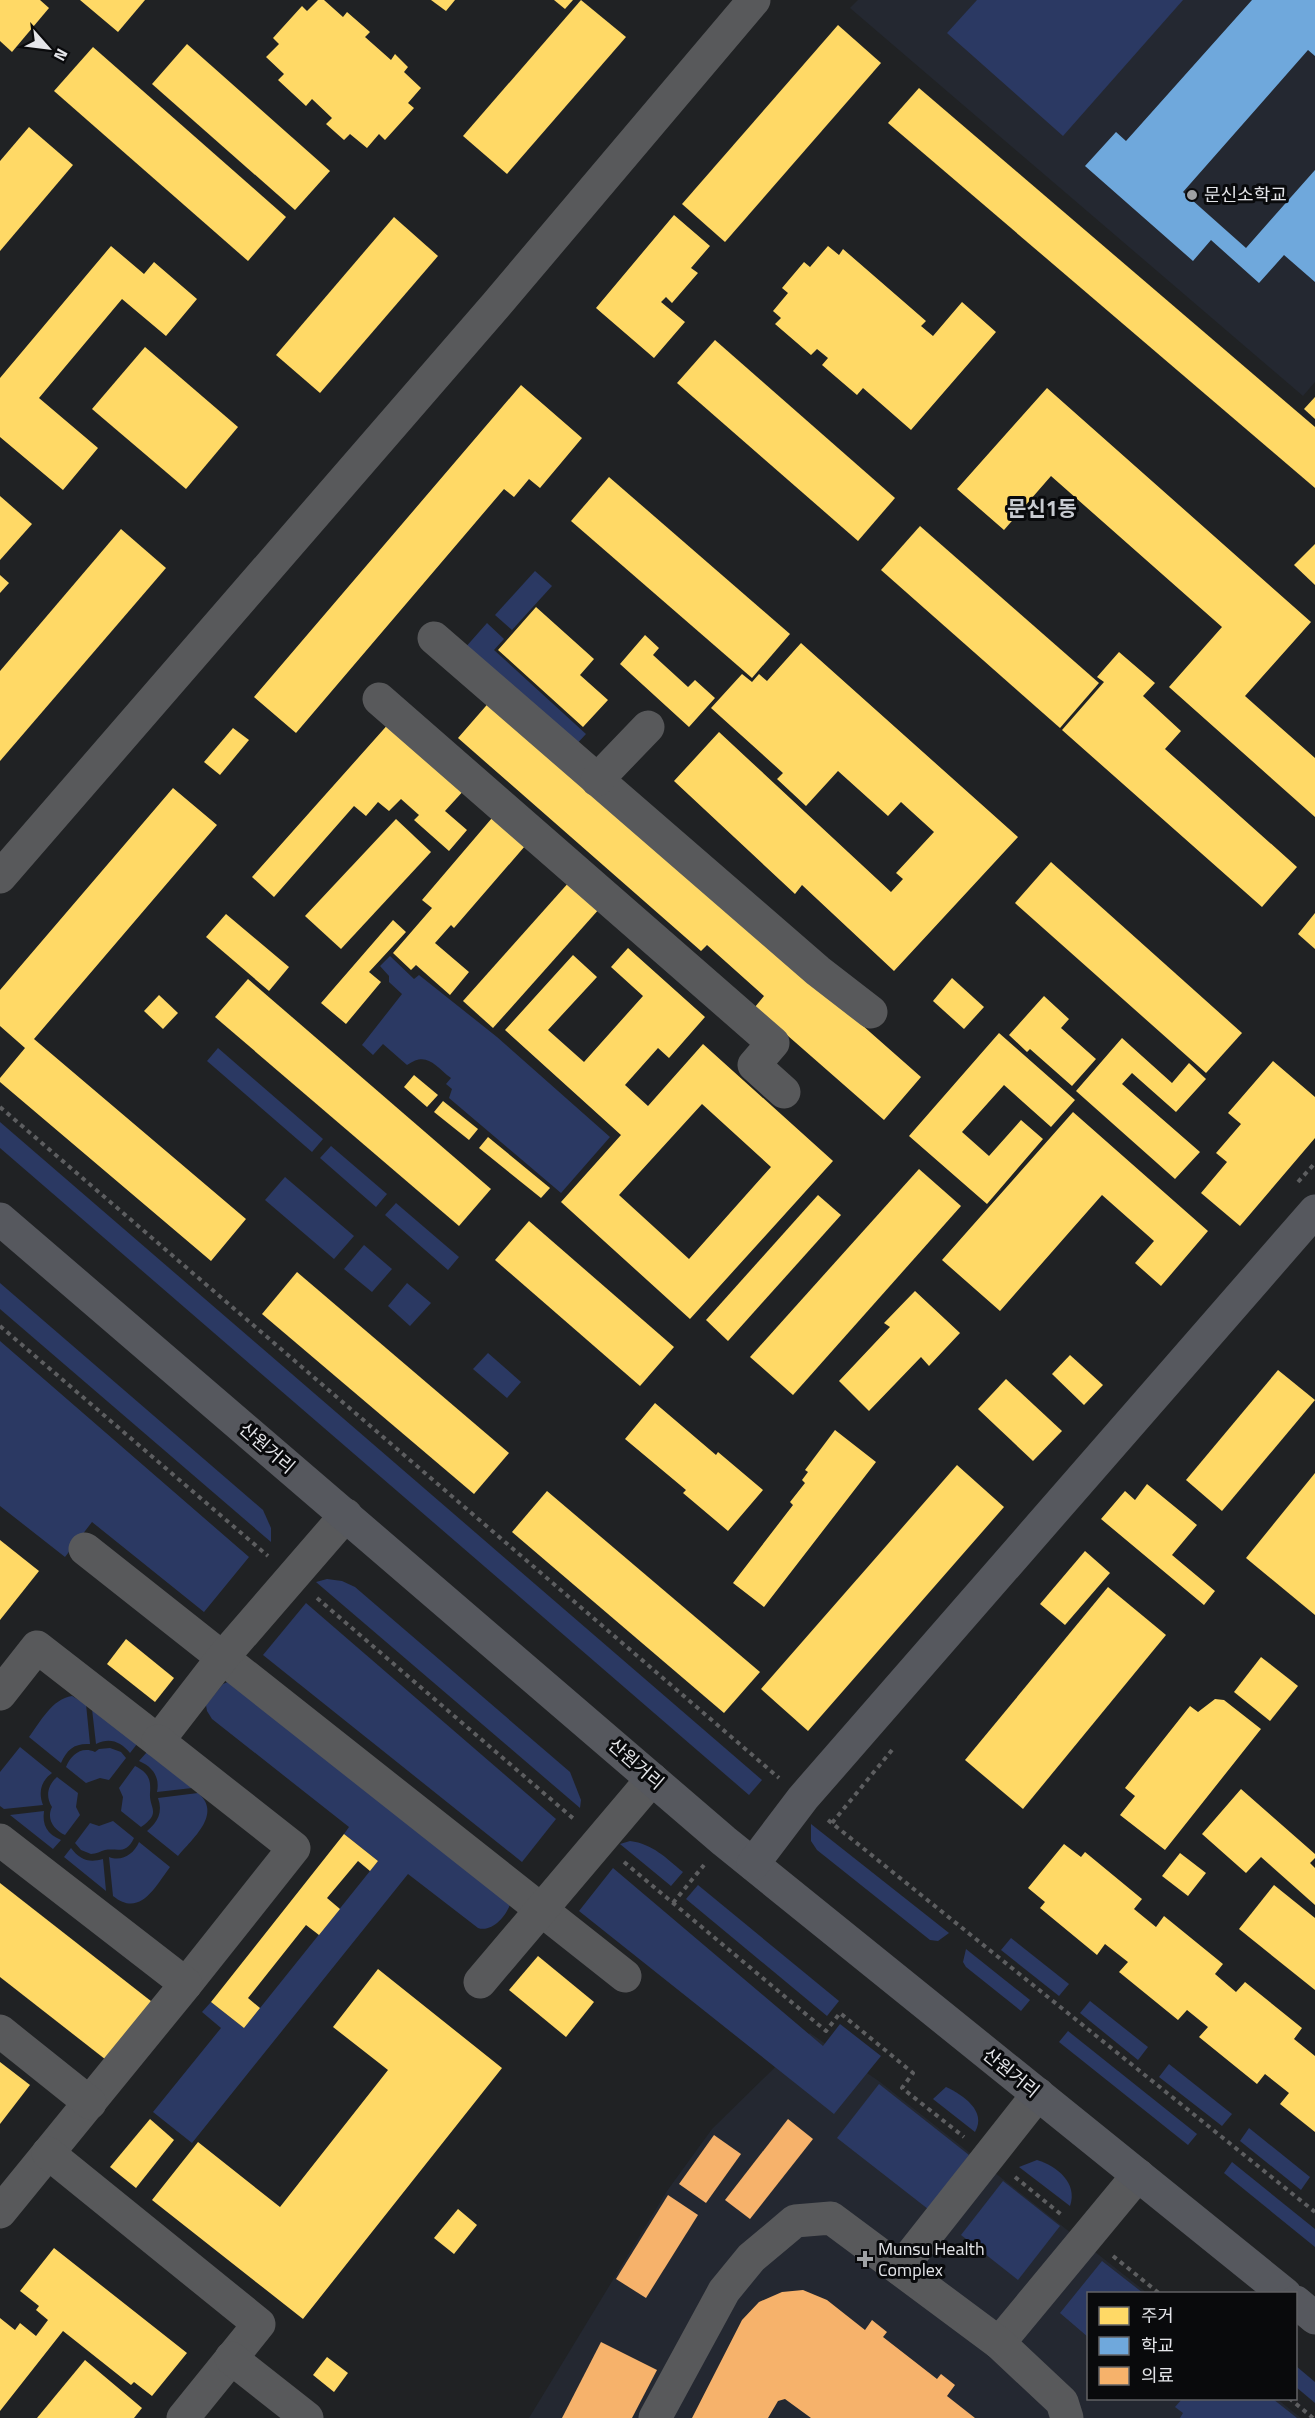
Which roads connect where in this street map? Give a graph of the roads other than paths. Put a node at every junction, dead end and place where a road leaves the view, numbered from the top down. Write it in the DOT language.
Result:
graph roads {
  1 [pos="741,4"];
  2 [pos="434,638"];
  3 [pos="379,699"];
  4 [pos="648,727"];
  5 [pos="597,780"];
  6 [pos="0,877"];
  7 [pos="871,1012"];
  8 [pos="784,1092"];
  9 [pos="1315,1211"];
  10 [pos="0,1219"];
  11 [pos="346,1515"];
  12 [pos="85,1549"];
  13 [pos="223,1657"];
  14 [pos="0,1694"];
  15 [pos="158,1741"];
  16 [pos="652,1779"];
  17 [pos="0,1840"];
  18 [pos="753,1864"];
  19 [pos="540,1908"];
  20 [pos="625,1976"];
  21 [pos="480,1982"];
  22 [pos="186,1984"];
  23 [pos="0,2031"];
  24 [pos="1038,2094"];
  25 [pos="90,2103"];
  26 [pos="48,2152"];
  27 [pos="1138,2175"];
  28 [pos="0,2212"];
  29 [pos="900,2269"];
  30 [pos="1283,2292"];
  31 [pos="1297,2303"];
  32 [pos="1315,2318"];
  33 [pos="999,2343"];
  34 [pos="231,2358"];
  35 [pos="183,2418"];
  36 [pos="307,2418"];
  37 [pos="655,2418"];
  38 [pos="1067,2418"];
  1 -- 6 [label="street"];
  2 -- 5 [label="street"];
  3 -- 8 [label="street"];
  4 -- 5 [label="street"];
  5 -- 7 [label="street"];
  9 -- 18 [label="main road"];
  10 -- 11 [label="main road, 산원거리"];
  11 -- 13 [label="street"];
  11 -- 16 [label="main road, 산원거리"];
  12 -- 13 [label="street"];
  13 -- 15 [label="street"];
  13 -- 19 [label="street"];
  14 -- 15 [label="street"];
  15 -- 22 [label="street"];
  16 -- 18 [label="main road, 산원거리"];
  16 -- 19 [label="street"];
  17 -- 22 [label="street"];
  18 -- 24 [label="main road, 산원거리"];
  19 -- 20 [label="street"];
  19 -- 21 [label="street"];
  22 -- 25 [label="street"];
  23 -- 25 [label="street"];
  24 -- 27 [label="main road, 산원거리"];
  24 -- 29 [label="street"];
  25 -- 26 [label="street"];
  26 -- 28 [label="street"];
  26 -- 34 [label="street"];
  27 -- 30 [label="main road, 산원거리"];
  27 -- 33 [label="street"];
  29 -- 33 [label="street"];
  29 -- 37 [label="street"];
  31 -- 32 [label="main road"];
  33 -- 38 [label="street"];
  34 -- 35 [label="street"];
  34 -- 36 [label="street"];
}
